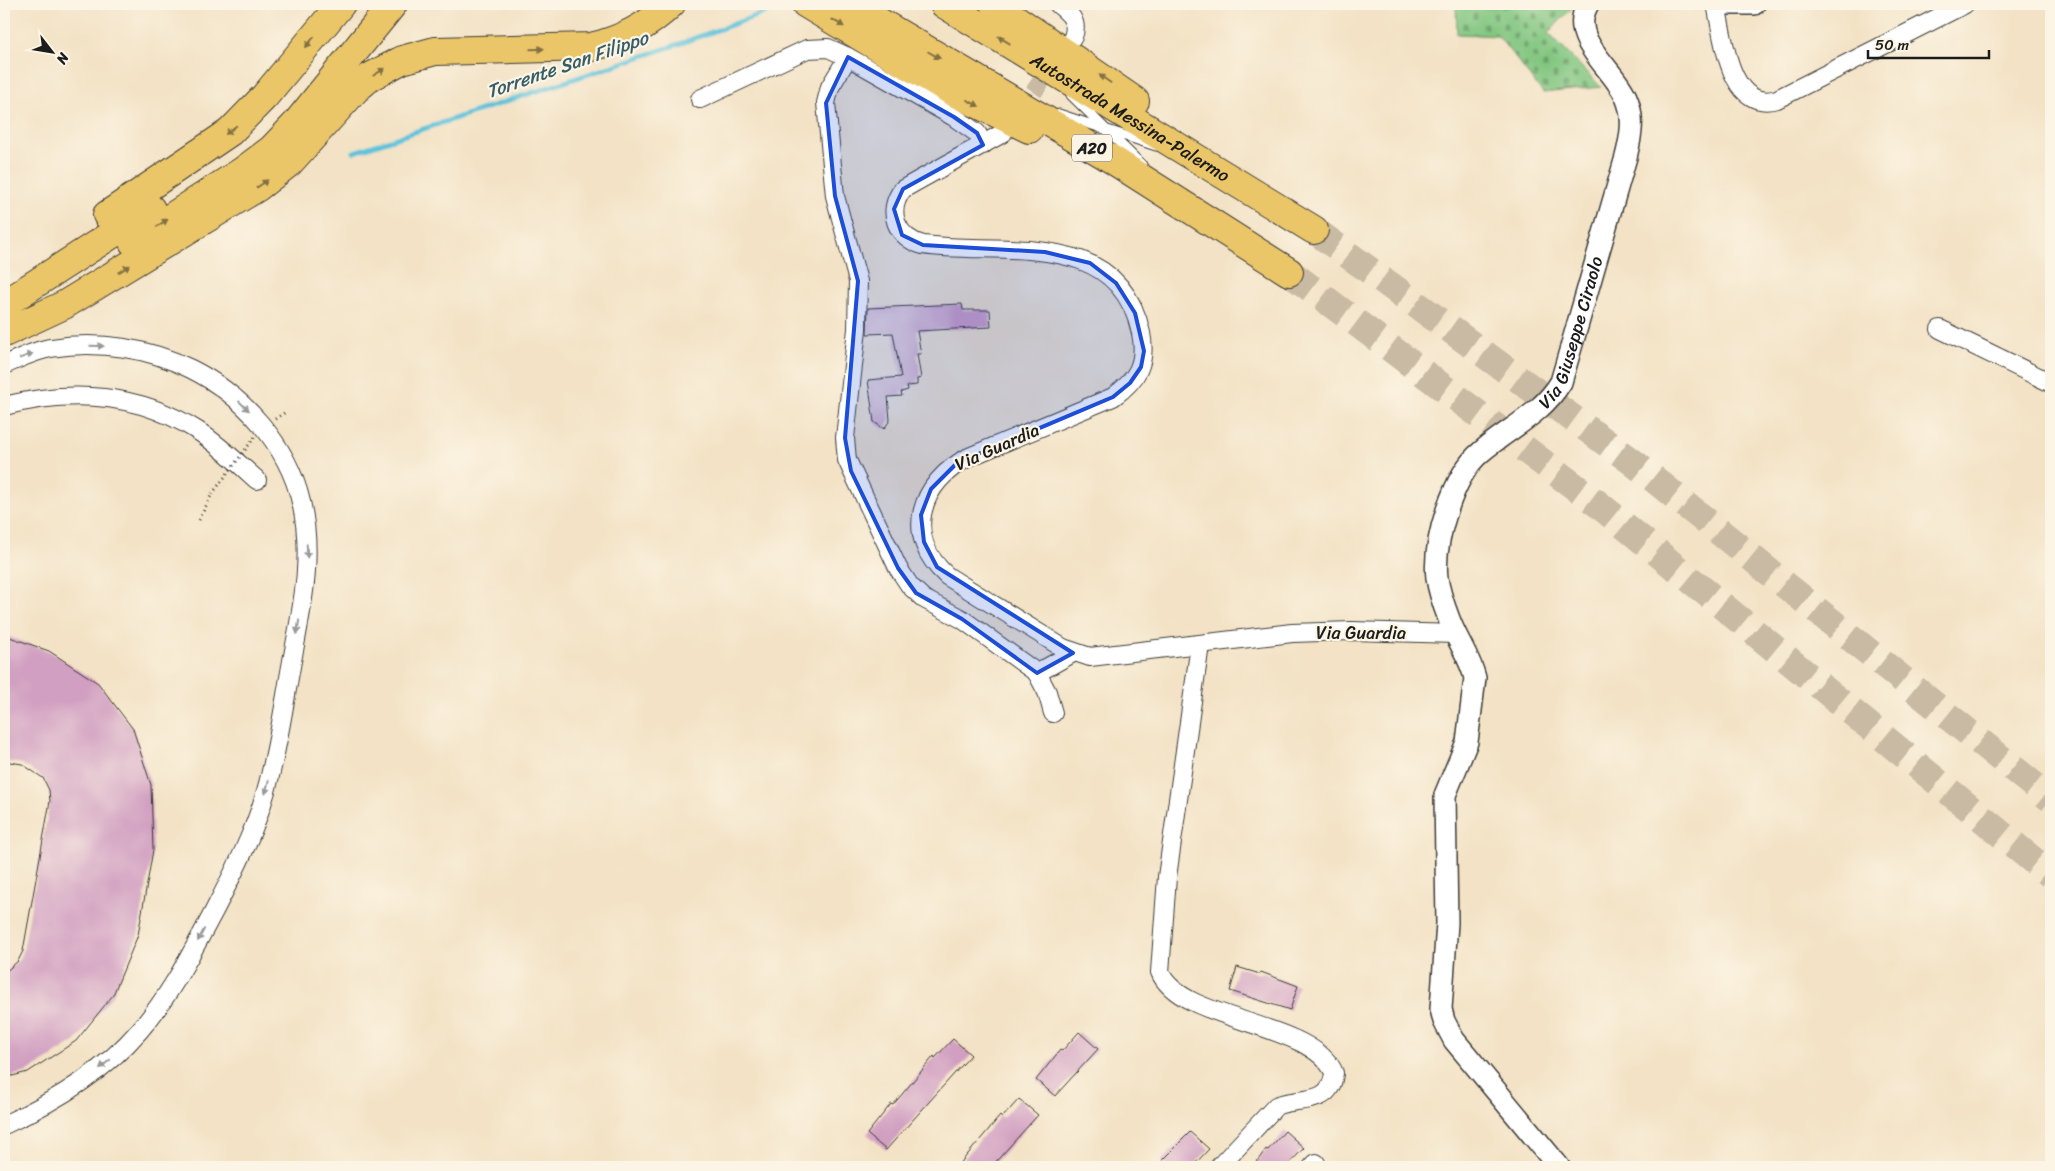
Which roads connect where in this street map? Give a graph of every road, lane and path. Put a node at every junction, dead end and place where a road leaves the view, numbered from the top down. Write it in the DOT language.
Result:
graph roads {
  1 [pos="341,4"];
  2 [pos="371,4"];
  3 [pos="393,4"];
  4 [pos="671,4"];
  5 [pos="806,4"];
  6 [pos="848,4"];
  7 [pos="944,4"];
  8 [pos="994,4"];
  9 [pos="1058,4"];
  10 [pos="1588,4"];
  11 [pos="1716,4"];
  12 [pos="1727,4"];
  13 [pos="1754,4"];
  14 [pos="1965,4"];
  15 [pos="881,36"];
  16 [pos="1073,37"];
  17 [pos="848,57"];
  18 [pos="1033,58"];
  19 [pos="1007,98"];
  20 [pos="700,99"];
  21 [pos="1106,130"];
  22 [pos="1003,133"];
  23 [pos="982,145"];
  24 [pos="1206,163"];
  25 [pos="1180,202"];
  26 [pos="1246,244"];
  27 [pos="1289,272"];
  28 [pos="4,290"];
  29 [pos="4,304"];
  30 [pos="4,325"];
  31 [pos="1940,329"];
  32 [pos="4,333"];
  33 [pos="4,365"];
  34 [pos="2051,383"];
  35 [pos="4,406"];
  36 [pos="287,411"];
  37 [pos="272,421"];
  38 [pos="257,434"];
  39 [pos="257,480"];
  40 [pos="199,520"];
  41 [pos="1456,634"];
  42 [pos="1200,645"];
  43 [pos="1073,653"];
  44 [pos="1037,673"];
  45 [pos="1054,713"];
  46 [pos="4,1125"];
  47 [pos="1219,1167"];
  48 [pos="1559,1167"];
  1 -- 28 [label="highway, one-way"];
  2 -- 29 [label="highway"];
  30 -- 3 [label="highway, one-way"];
  32 -- 4 [label="highway, one-way"];
  5 -- 15 [label="highway, one-way"];
  6 -- 15 [label="highway, A20"];
  18 -- 7 [label="highway, Autostrada Messina-Palermo / A20, one-way"];
  24 -- 8 [label="highway, Autostrada Messina-Palermo / A20, one-way"];
  9 -- 16 [label="street"];
  10 -- 41 [label="street, Via Giuseppe Ciraolo"];
  11 -- 14 [label="street"];
  12 -- 13 [label="street"];
  15 -- 19 [label="highway, A20, one-way"];
  15 -- 26 [label="highway, one-way"];
  17 -- 20 [label="street"];
  17 -- 23 [label="street"];
  17 -- 44 [label="street"];
  18 -- 21 [label="lane"];
  18 -- 24 [label="highway, Autostrada Messina-Palermo / A20"];
  19 -- 21 [label="lane"];
  19 -- 25 [label="highway, A20"];
  21 -- 24 [label="lane"];
  21 -- 25 [label="lane"];
  22 -- 23 [label="street, Via Guardia"];
  23 -- 43 [label="street, Via Guardia"];
  25 -- 26 [label="highway, A20"];
  26 -- 27 [label="highway, A20"];
  31 -- 34 [label="street"];
  33 -- 46 [label="street, one-way"];
  35 -- 39 [label="street"];
  36 -- 37 [label="path"];
  38 -- 40 [label="path, bridge"];
  41 -- 42 [label="street, Via Guardia"];
  41 -- 48 [label="street, Via Giuseppe Ciraolo"];
  42 -- 43 [label="street, Via Guardia"];
  42 -- 47 [label="street"];
  43 -- 44 [label="street"];
  44 -- 45 [label="street"];
}
